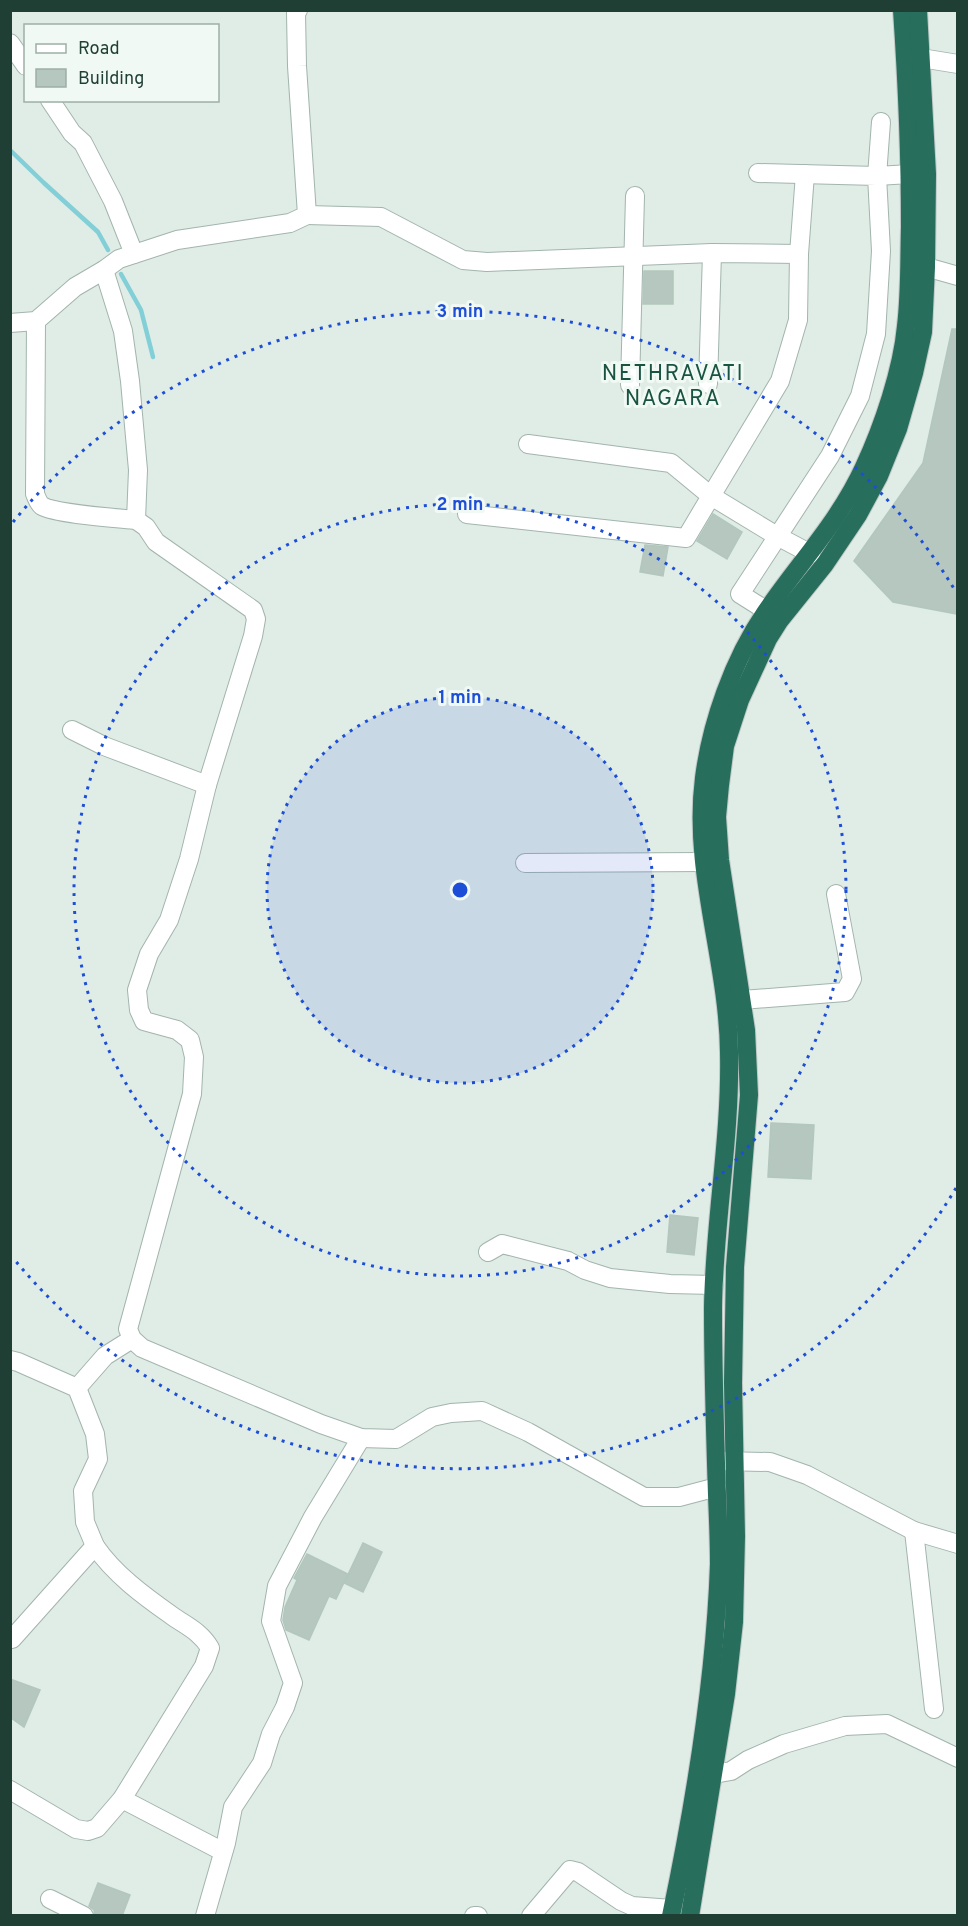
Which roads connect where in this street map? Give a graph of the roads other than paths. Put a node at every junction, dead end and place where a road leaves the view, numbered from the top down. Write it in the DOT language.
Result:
graph roads {
  1 [pos="902,10"];
  2 [pos="918,10"];
  3 [pos="296,11"];
  4 [pos="10,44"];
  5 [pos="921,58"];
  6 [pos="24,63"];
  7 [pos="957,64"];
  8 [pos="51,102"];
  9 [pos="881,122"];
  10 [pos="758,173"];
  11 [pos="805,174"];
  12 [pos="910,174"];
  13 [pos="877,176"];
  14 [pos="635,196"];
  15 [pos="308,214"];
  16 [pos="712,253"];
  17 [pos="134,254"];
  18 [pos="799,254"];
  19 [pos="634,255"];
  20 [pos="926,267"];
  21 [pos="104,270"];
  22 [pos="957,276"];
  23 [pos="36,321"];
  24 [pos="10,323"];
  25 [pos="708,384"];
  26 [pos="630,385"];
  27 [pos="528,444"];
  28 [pos="711,496"];
  29 [pos="467,514"];
  30 [pos="135,520"];
  31 [pos="777,536"];
  32 [pos="811,554"];
  33 [pos="767,611"];
  34 [pos="72,730"];
  35 [pos="207,785"];
  36 [pos="704,862"];
  37 [pos="525,863"];
  38 [pos="836,894"];
  39 [pos="742,1000"];
  40 [pos="488,1252"];
  41 [pos="714,1285"];
  42 [pos="132,1339"];
  43 [pos="10,1360"];
  44 [pos="77,1388"];
  45 [pos="361,1438"];
  46 [pos="735,1460"];
  47 [pos="716,1462"];
  48 [pos="717,1487"];
  49 [pos="914,1531"];
  50 [pos="957,1544"];
  51 [pos="95,1546"];
  52 [pos="12,1639"];
  53 [pos="934,1709"];
  54 [pos="957,1758"];
  55 [pos="714,1774"];
  56 [pos="10,1790"];
  57 [pos="122,1799"];
  58 [pos="224,1849"];
  59 [pos="50,1899"];
  60 [pos="672,1912"];
  61 [pos="84,1916"];
  62 [pos="205,1916"];
  63 [pos="531,1916"];
  64 [pos="690,1916"];
  1 -- 12 [label="highway"];
  2 -- 5 [label="highway"];
  3 -- 15 [label="street"];
  4 -- 6 [label="street"];
  5 -- 7 [label="street"];
  5 -- 20 [label="highway"];
  8 -- 17 [label="street"];
  9 -- 13 [label="street"];
  10 -- 11 [label="street"];
  11 -- 13 [label="street"];
  11 -- 18 [label="street"];
  12 -- 13 [label="street"];
  12 -- 32 [label="highway"];
  13 -- 31 [label="street"];
  14 -- 19 [label="street"];
  15 -- 17 [label="street"];
  15 -- 19 [label="street"];
  16 -- 18 [label="street"];
  16 -- 19 [label="street"];
  16 -- 25 [label="street"];
  17 -- 21 [label="street"];
  18 -- 28 [label="street"];
  19 -- 26 [label="street"];
  20 -- 22 [label="street"];
  20 -- 39 [label="highway"];
  21 -- 23 [label="street"];
  21 -- 30 [label="street"];
  23 -- 24 [label="street"];
  23 -- 30 [label="street"];
  27 -- 28 [label="street"];
  28 -- 29 [label="street"];
  28 -- 31 [label="street"];
  30 -- 35 [label="street"];
  31 -- 32 [label="street"];
  31 -- 33 [label="street"];
  32 -- 33 [label="highway"];
  33 -- 36 [label="highway"];
  34 -- 35 [label="street"];
  35 -- 42 [label="street"];
  36 -- 37 [label="street"];
  36 -- 41 [label="highway"];
  38 -- 39 [label="street"];
  39 -- 46 [label="highway"];
  40 -- 41 [label="street"];
  41 -- 47 [label="highway"];
  42 -- 44 [label="street"];
  42 -- 45 [label="street"];
  43 -- 44 [label="street"];
  44 -- 51 [label="street"];
  45 -- 48 [label="street"];
  45 -- 58 [label="street"];
  46 -- 47 [label="street"];
  46 -- 49 [label="street"];
  46 -- 55 [label="highway"];
  47 -- 48 [label="highway"];
  48 -- 60 [label="highway"];
  49 -- 50 [label="street"];
  49 -- 53 [label="street"];
  51 -- 52 [label="street"];
  51 -- 57 [label="street"];
  54 -- 55 [label="street"];
  55 -- 64 [label="highway"];
  56 -- 57 [label="street"];
  57 -- 58 [label="street"];
  58 -- 62 [label="street"];
  59 -- 61 [label="street"];
  60 -- 63 [label="street"];
}
